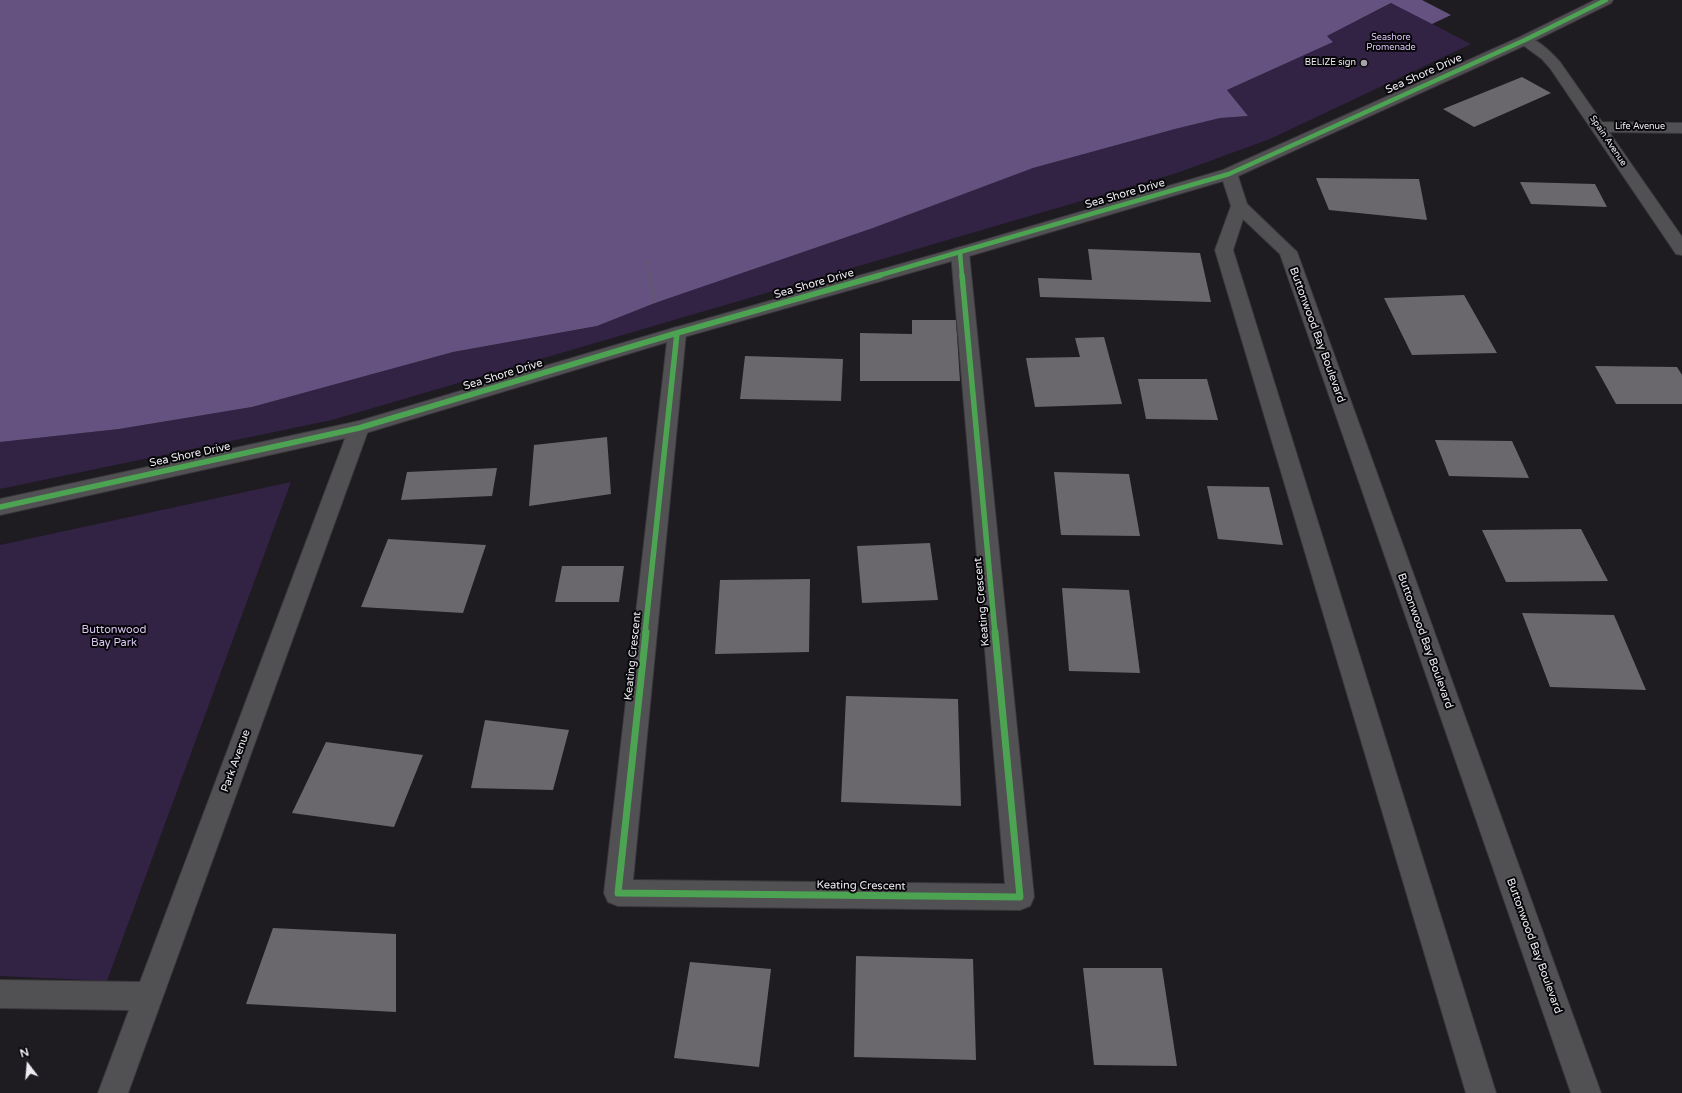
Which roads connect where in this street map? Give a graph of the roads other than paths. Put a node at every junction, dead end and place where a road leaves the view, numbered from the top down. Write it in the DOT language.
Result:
graph roads {
  1 [pos="1606,0"];
  2 [pos="1525,40"];
  3 [pos="1599,127"];
  4 [pos="1682,128"];
  5 [pos="1229,174"];
  6 [pos="1239,206"];
  7 [pos="1682,250"];
  8 [pos="960,253"];
  9 [pos="677,333"];
  10 [pos="360,428"];
  11 [pos="0,507"];
  12 [pos="0,994"];
  13 [pos="149,996"];
  14 [pos="113,1093"];
  15 [pos="1481,1093"];
  16 [pos="1586,1093"];
  1 -- 2 [label="street, Sea Shore Drive"];
  2 -- 3 [label="street, Spain Avenue"];
  2 -- 5 [label="street, Sea Shore Drive"];
  3 -- 4 [label="street, Life Avenue"];
  3 -- 7 [label="street, Spain Avenue"];
  5 -- 6 [label="street, Buttonwood Bay Boulevard"];
  5 -- 8 [label="street, Sea Shore Drive"];
  6 -- 15 [label="street"];
  6 -- 16 [label="street, Buttonwood Bay Boulevard"];
  8 -- 9 [label="street, Sea Shore Drive"];
  8 -- 9 [label="street, Keating Crescent"];
  9 -- 10 [label="street, Sea Shore Drive"];
  10 -- 11 [label="street, Sea Shore Drive"];
  10 -- 13 [label="street, Park Avenue"];
  12 -- 13 [label="street"];
  13 -- 14 [label="street, Park Avenue"];
}
